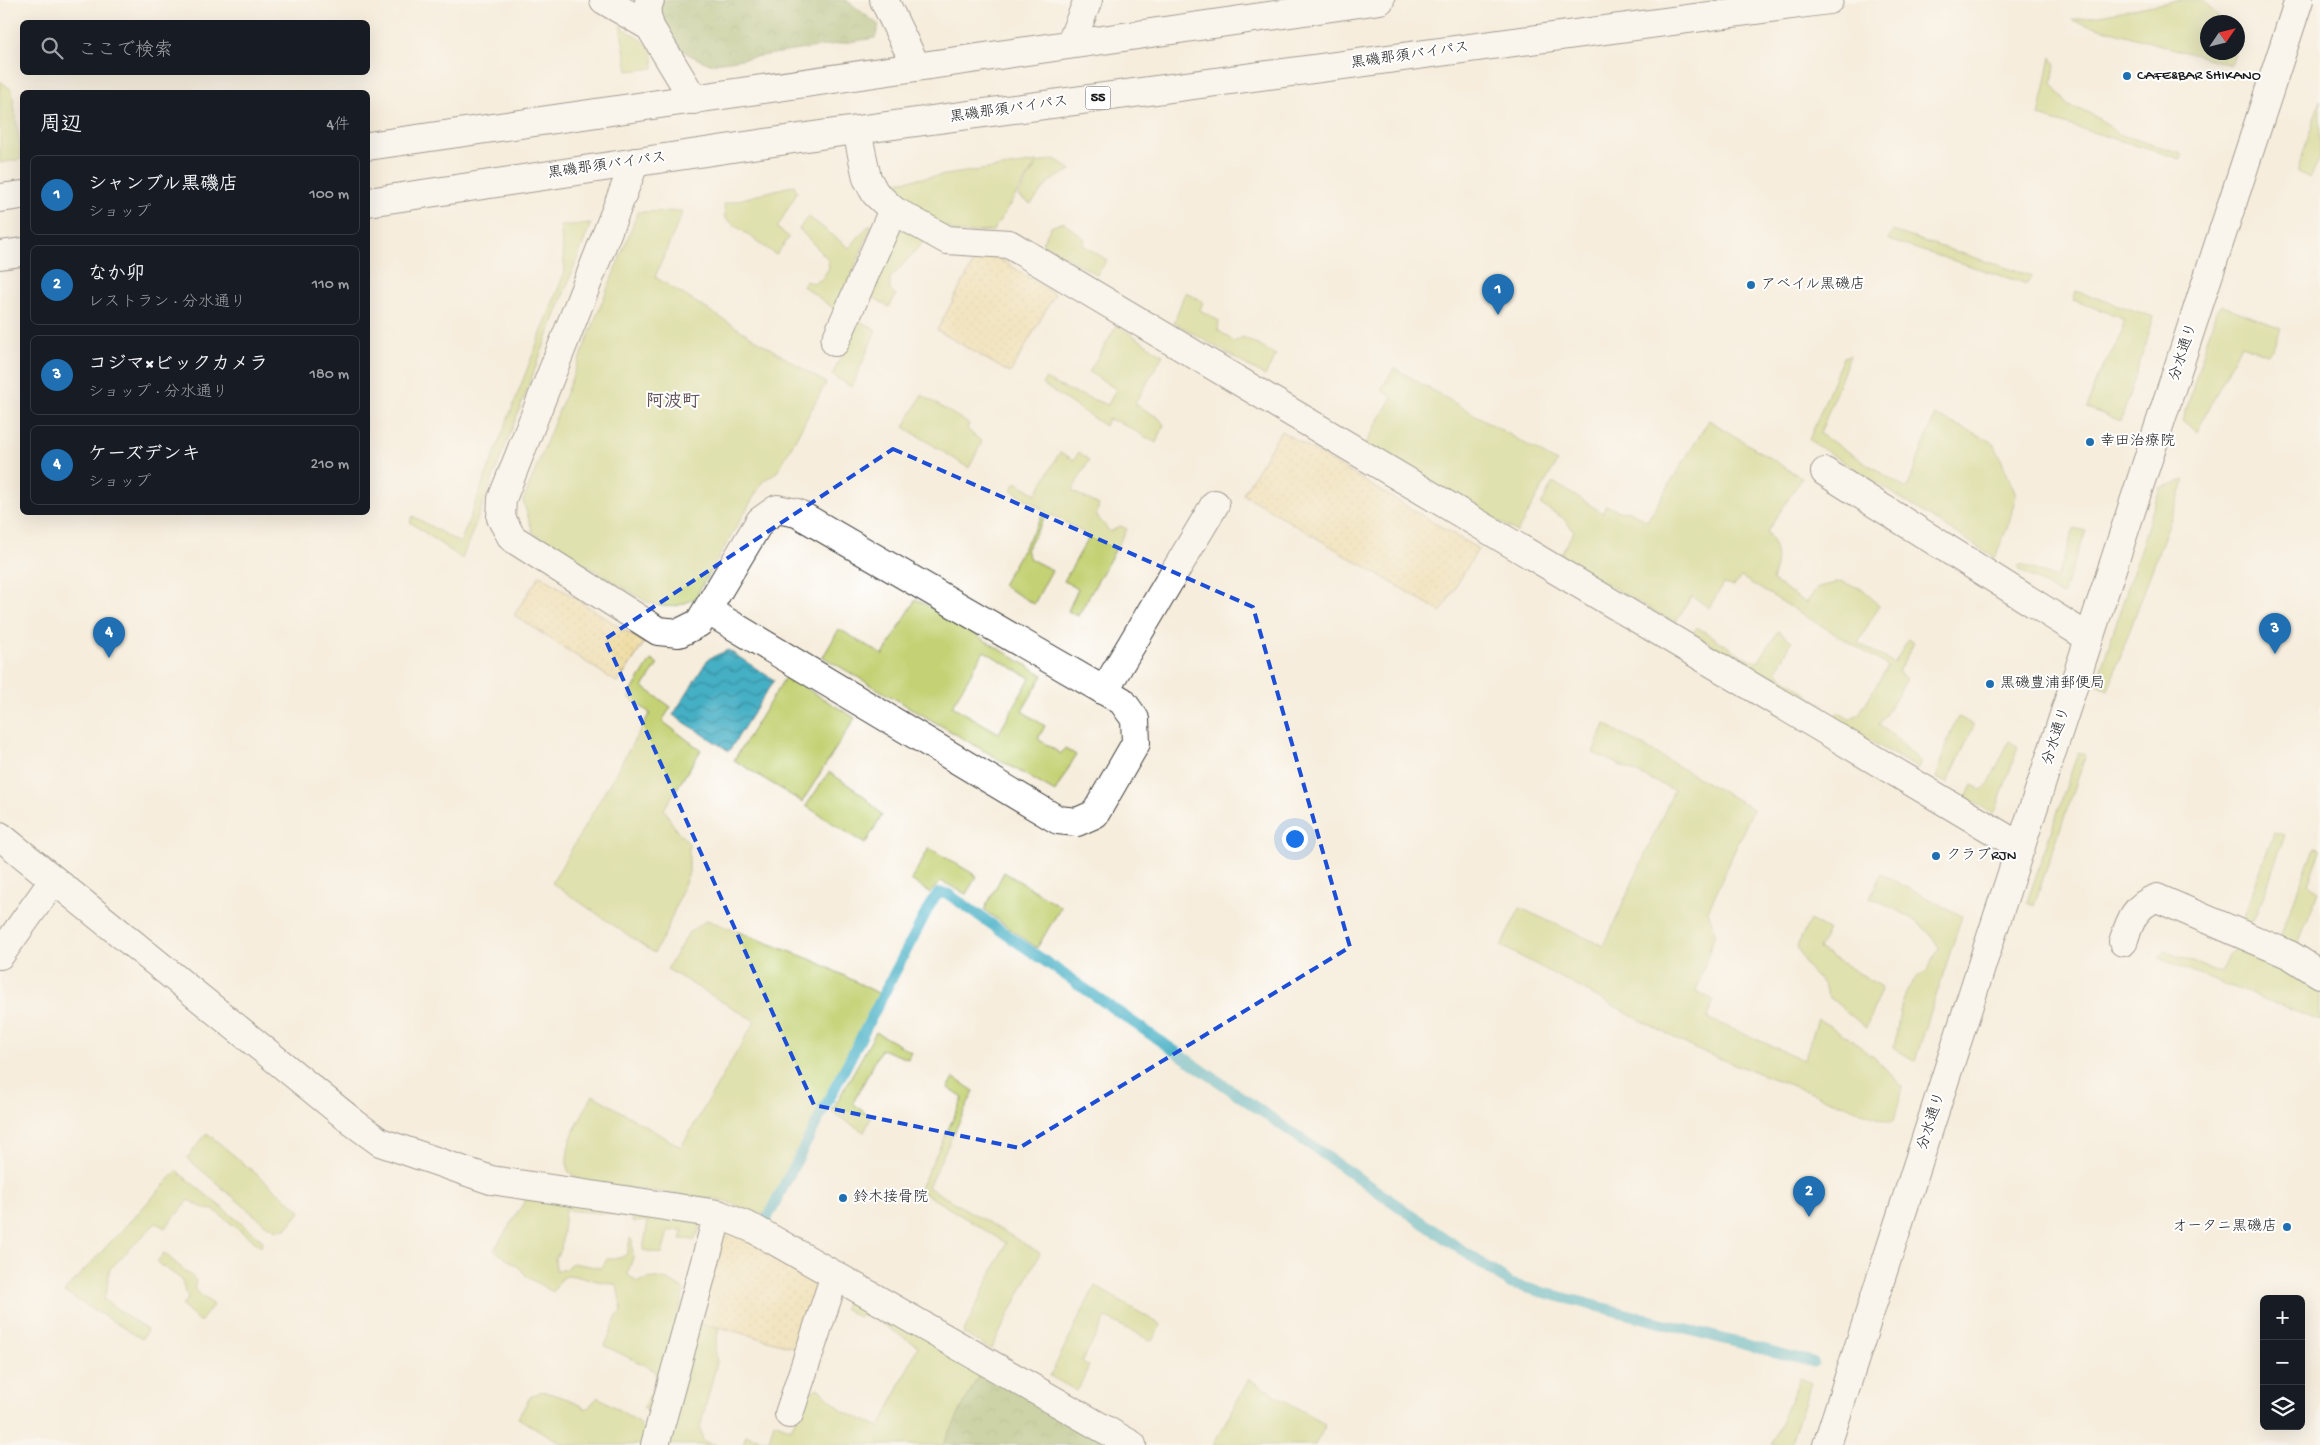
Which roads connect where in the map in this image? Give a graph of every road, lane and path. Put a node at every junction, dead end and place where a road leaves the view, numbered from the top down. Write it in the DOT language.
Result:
graph roads {
  1 [pos="604,0"];
  2 [pos="650,0"];
  3 [pos="884,0"];
  4 [pos="1088,0"];
  5 [pos="1380,0"];
  6 [pos="1829,0"];
  7 [pos="2300,0"];
  8 [pos="650,27"];
  9 [pos="1071,43"];
  10 [pos="916,66"];
  11 [pos="694,100"];
  12 [pos="857,131"];
  13 [pos="370,146"];
  14 [pos="635,162"];
  15 [pos="20,195"];
  16 [pos="0,198"];
  17 [pos="370,202"];
  18 [pos="894,210"];
  19 [pos="20,252"];
  20 [pos="0,255"];
  21 [pos="835,342"];
  22 [pos="1825,472"];
  23 [pos="1215,504"];
  24 [pos="707,610"];
  25 [pos="2089,638"];
  26 [pos="1104,691"];
  27 [pos="0,836"];
  28 [pos="2021,847"];
  29 [pos="53,881"];
  30 [pos="2123,942"];
  31 [pos="0,955"];
  32 [pos="2320,974"];
  33 [pos="718,1214"];
  34 [pos="835,1275"];
  35 [pos="789,1414"];
  36 [pos="655,1445"];
  37 [pos="1132,1445"];
  38 [pos="1827,1445"];
  1 -- 8 [label="street"];
  2 -- 8 [label="street"];
  3 -- 10 [label="street"];
  4 -- 9 [label="street"];
  5 -- 9 [label="street"];
  6 -- 12 [label="street, 黒磯那須バイパス / 55"];
  7 -- 25 [label="street, 分水通り"];
  8 -- 11 [label="street"];
  9 -- 10 [label="street"];
  10 -- 11 [label="street"];
  11 -- 13 [label="street"];
  12 -- 14 [label="street, 黒磯那須バイパス / 55"];
  12 -- 18 [label="street"];
  14 -- 17 [label="street, 黒磯那須バイパス / 55"];
  14 -- 24 [label="street"];
  15 -- 16 [label="street"];
  18 -- 21 [label="street"];
  18 -- 28 [label="street"];
  19 -- 20 [label="street"];
  22 -- 25 [label="street"];
  23 -- 26 [label="street"];
  24 -- 26 [label="street"];
  24 -- 26 [label="street"];
  25 -- 28 [label="street, 分水通り"];
  27 -- 29 [label="street"];
  28 -- 38 [label="street, 分水通り"];
  29 -- 31 [label="street"];
  29 -- 33 [label="street"];
  30 -- 32 [label="street"];
  33 -- 34 [label="street"];
  33 -- 36 [label="street"];
  34 -- 35 [label="street"];
  34 -- 37 [label="street"];
}
